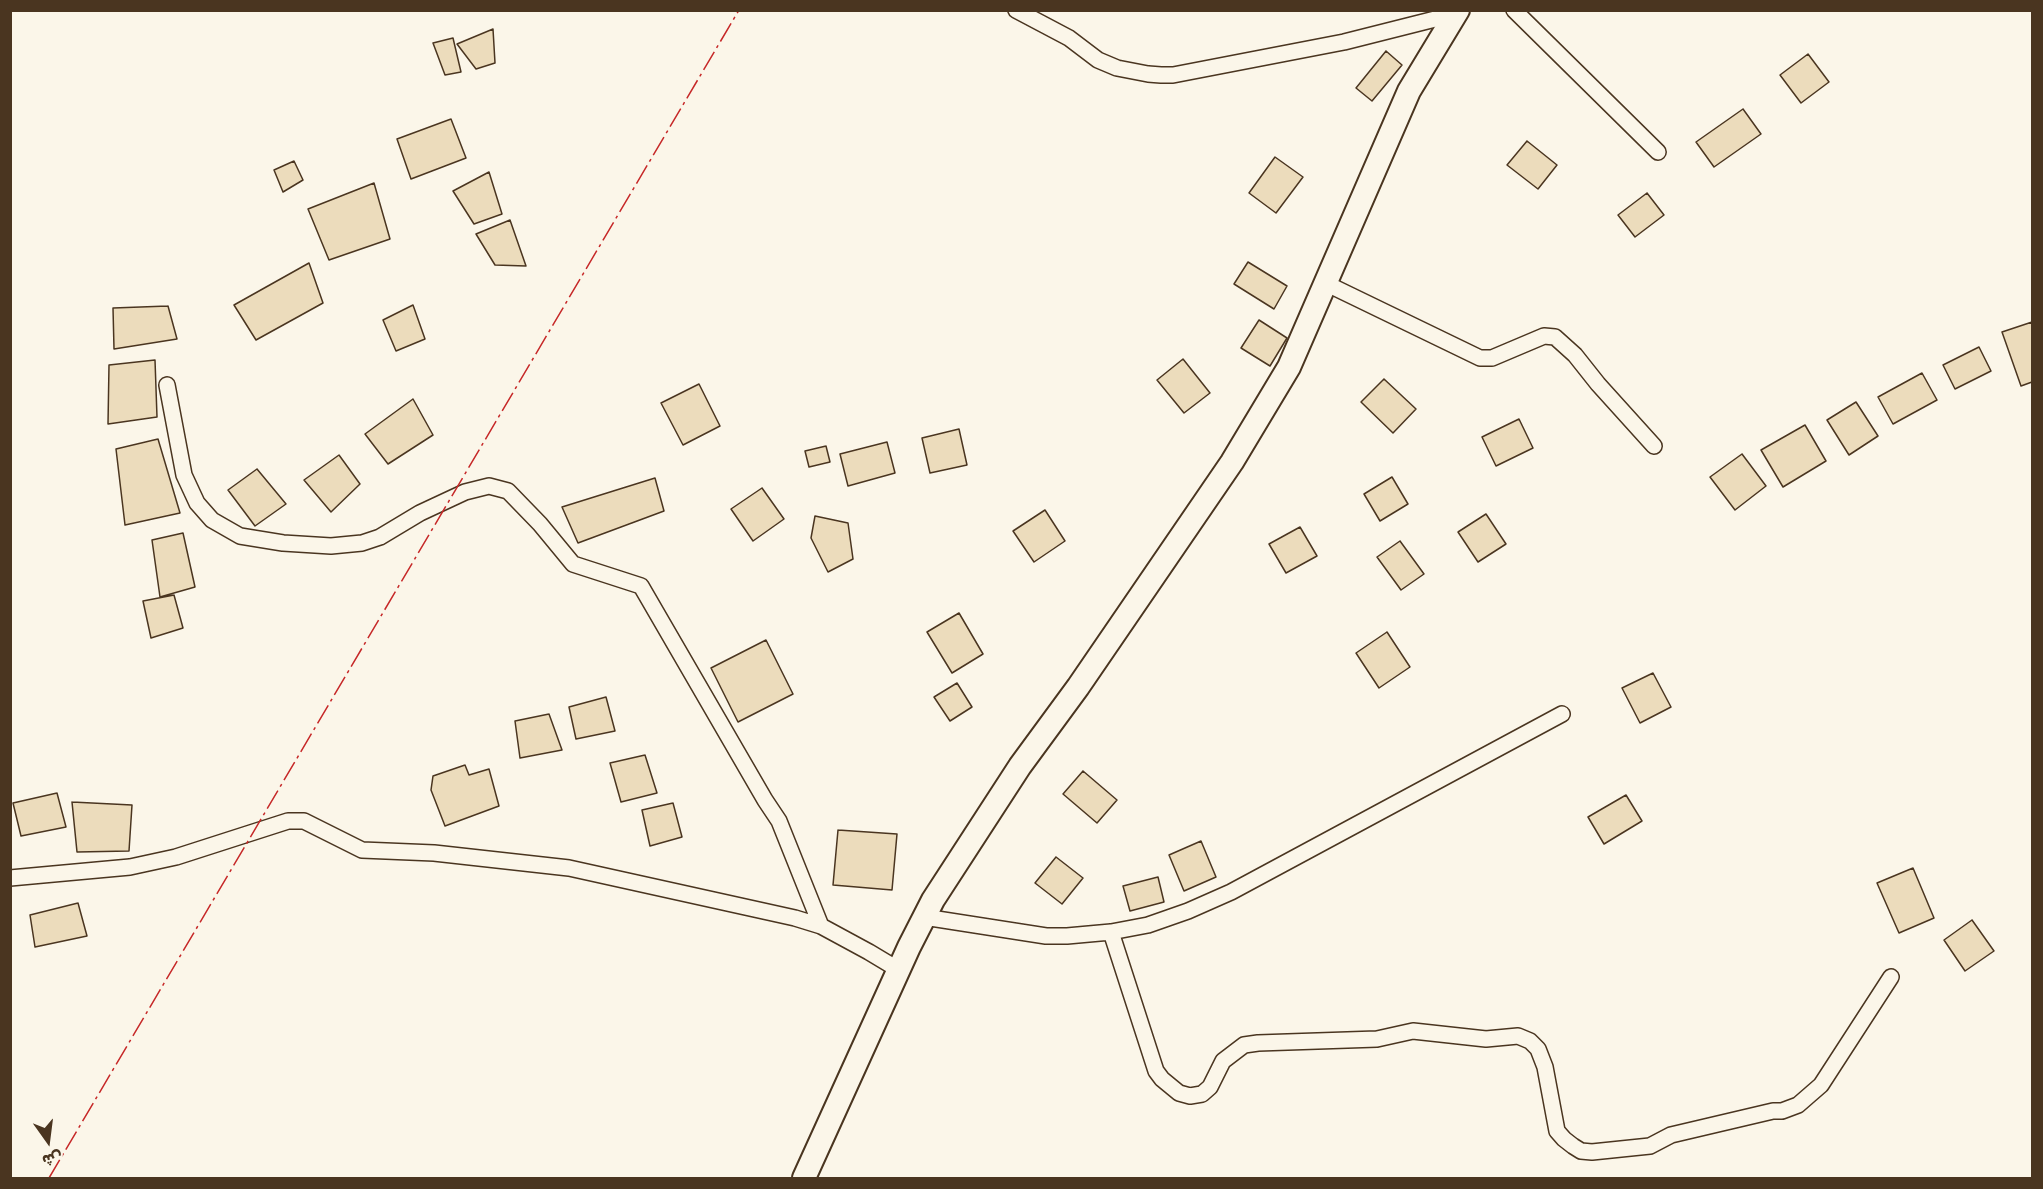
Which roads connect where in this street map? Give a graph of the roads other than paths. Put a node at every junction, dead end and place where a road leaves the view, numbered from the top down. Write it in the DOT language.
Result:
graph roads {
  1 [pos="1016,10"];
  2 [pos="1514,10"];
  3 [pos="1457,12"];
  4 [pos="1658,152"];
  5 [pos="1324,284"];
  6 [pos="167,385"];
  7 [pos="1654,446"];
  8 [pos="1562,714"];
  9 [pos="10,878"];
  10 [pos="924,917"];
  11 [pos="821,926"];
  12 [pos="1111,932"];
  13 [pos="899,970"];
  14 [pos="1891,976"];
  15 [pos="804,1179"];
  1 -- 3 [label="street"];
  2 -- 4 [label="street"];
  3 -- 5 [label="street"];
  5 -- 7 [label="street"];
  5 -- 10 [label="street"];
  6 -- 11 [label="street"];
  8 -- 12 [label="street"];
  9 -- 11 [label="street"];
  10 -- 12 [label="street"];
  10 -- 13 [label="street"];
  11 -- 13 [label="street"];
  12 -- 14 [label="street"];
  13 -- 15 [label="street"];
}
